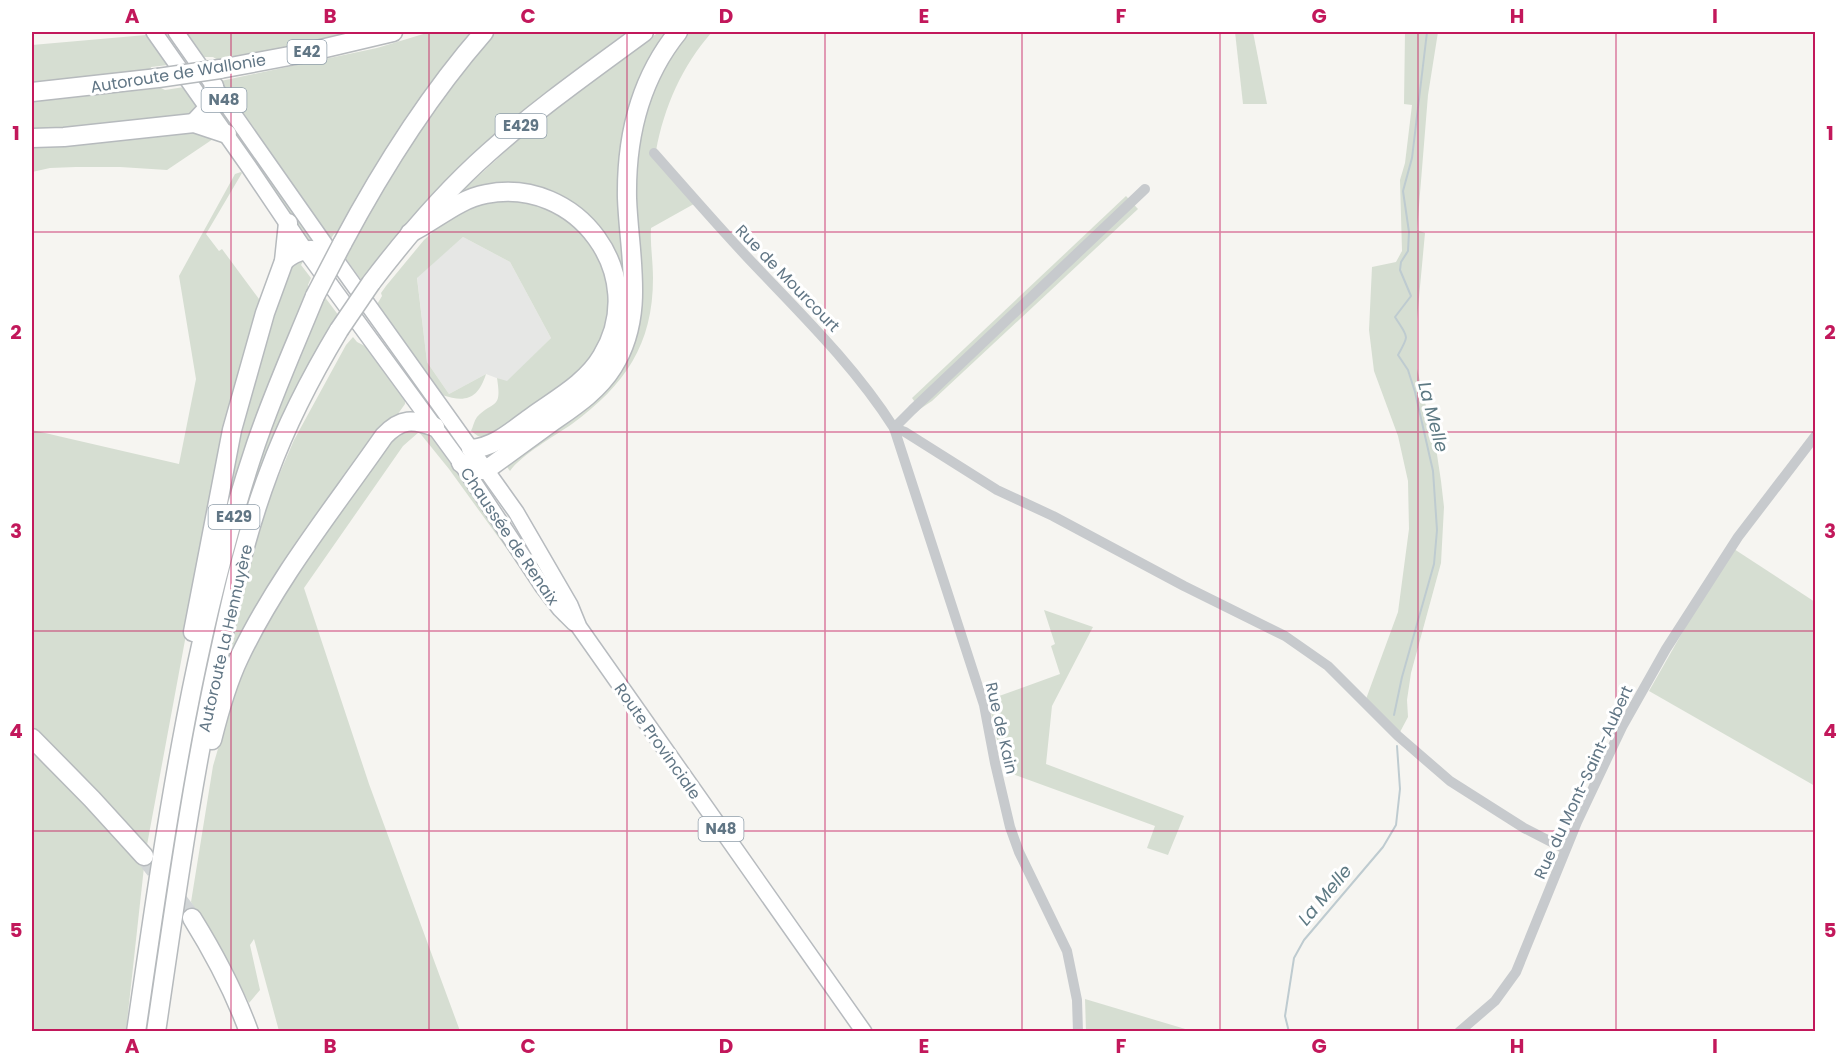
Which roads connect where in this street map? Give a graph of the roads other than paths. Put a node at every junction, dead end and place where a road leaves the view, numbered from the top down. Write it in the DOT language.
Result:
graph roads {
  1 [pos="154,32"];
  2 [pos="176,32"];
  3 [pos="393,32"];
  4 [pos="644,32"];
  5 [pos="678,32"];
  6 [pos="482,35"];
  7 [pos="217,78"];
  8 [pos="32,92"];
  9 [pos="208,108"];
  10 [pos="194,123"];
  11 [pos="227,134"];
  12 [pos="32,138"];
  13 [pos="654,153"];
  14 [pos="1144,189"];
  15 [pos="288,223"];
  16 [pos="410,233"];
  17 [pos="336,248"];
  18 [pos="305,250"];
  19 [pos="284,261"];
  20 [pos="435,427"];
  21 [pos="894,428"];
  22 [pos="1815,435"];
  23 [pos="466,456"];
  24 [pos="486,470"];
  25 [pos="579,627"];
  26 [pos="32,738"];
  27 [pos="181,747"];
  28 [pos="184,842"];
  29 [pos="1565,849"];
  30 [pos="144,856"];
  31 [pos="192,918"];
  32 [pos="136,1032"];
  33 [pos="156,1032"];
  34 [pos="249,1032"];
  35 [pos="864,1032"];
  36 [pos="1078,1032"];
  37 [pos="1459,1032"];
  1 -- 9 [label="main road, Chaussée de Renaix / N48"];
  2 -- 7 [label="main road, Chaussée de Renaix / N48"];
  3 -- 7 [label="highway, Autoroute de Wallonie / E42"];
  4 -- 16 [label="highway, Autoroute La Hennuyère / E429"];
  5 -- 24 [label="highway"];
  6 -- 17 [label="highway, Autoroute La Hennuyère / E429"];
  7 -- 8 [label="highway, Autoroute de Wallonie / E42, bridge"];
  7 -- 9 [label="highway"];
  7 -- 17 [label="main road, Chaussée de Renaix / N48"];
  9 -- 10 [label="highway"];
  9 -- 11 [label="main road, Chaussée de Renaix / N48"];
  10 -- 11 [label="highway"];
  10 -- 12 [label="highway"];
  11 -- 15 [label="main road, Chaussée de Renaix / N48"];
  13 -- 21 [label="street, Rue de Mourcourt"];
  14 -- 21 [label="street"];
  15 -- 18 [label="main road, Chaussée de Renaix / N48"];
  15 -- 19 [label="highway"];
  16 -- 23 [label="highway"];
  16 -- 28 [label="highway, Autoroute La Hennuyère / E429, bridge"];
  17 -- 18 [label="highway"];
  17 -- 23 [label="main road, Chaussée de Renaix / N48"];
  17 -- 27 [label="highway, Autoroute La Hennuyère / E429, bridge"];
  18 -- 19 [label="highway"];
  18 -- 20 [label="main road, Chaussée de Renaix / N48"];
  19 -- 27 [label="highway"];
  20 -- 23 [label="main road, Chaussée de Renaix / N48"];
  20 -- 28 [label="highway"];
  21 -- 29 [label="street"];
  21 -- 36 [label="street, Rue de Kain"];
  22 -- 29 [label="street, Rue du Mont-Saint-Aubert"];
  23 -- 24 [label="highway"];
  23 -- 25 [label="main road, Chaussée de Renaix / N48"];
  24 -- 25 [label="main road, Chaussée de Renaix / N48"];
  25 -- 35 [label="main road, Route Provinciale / N48"];
  26 -- 30 [label="highway"];
  27 -- 32 [label="highway, Autoroute La Hennuyère / E429"];
  28 -- 33 [label="highway, Autoroute La Hennuyère / E429"];
  29 -- 37 [label="street, Rue du Mont-Saint-Aubert"];
  31 -- 34 [label="highway"];
}
